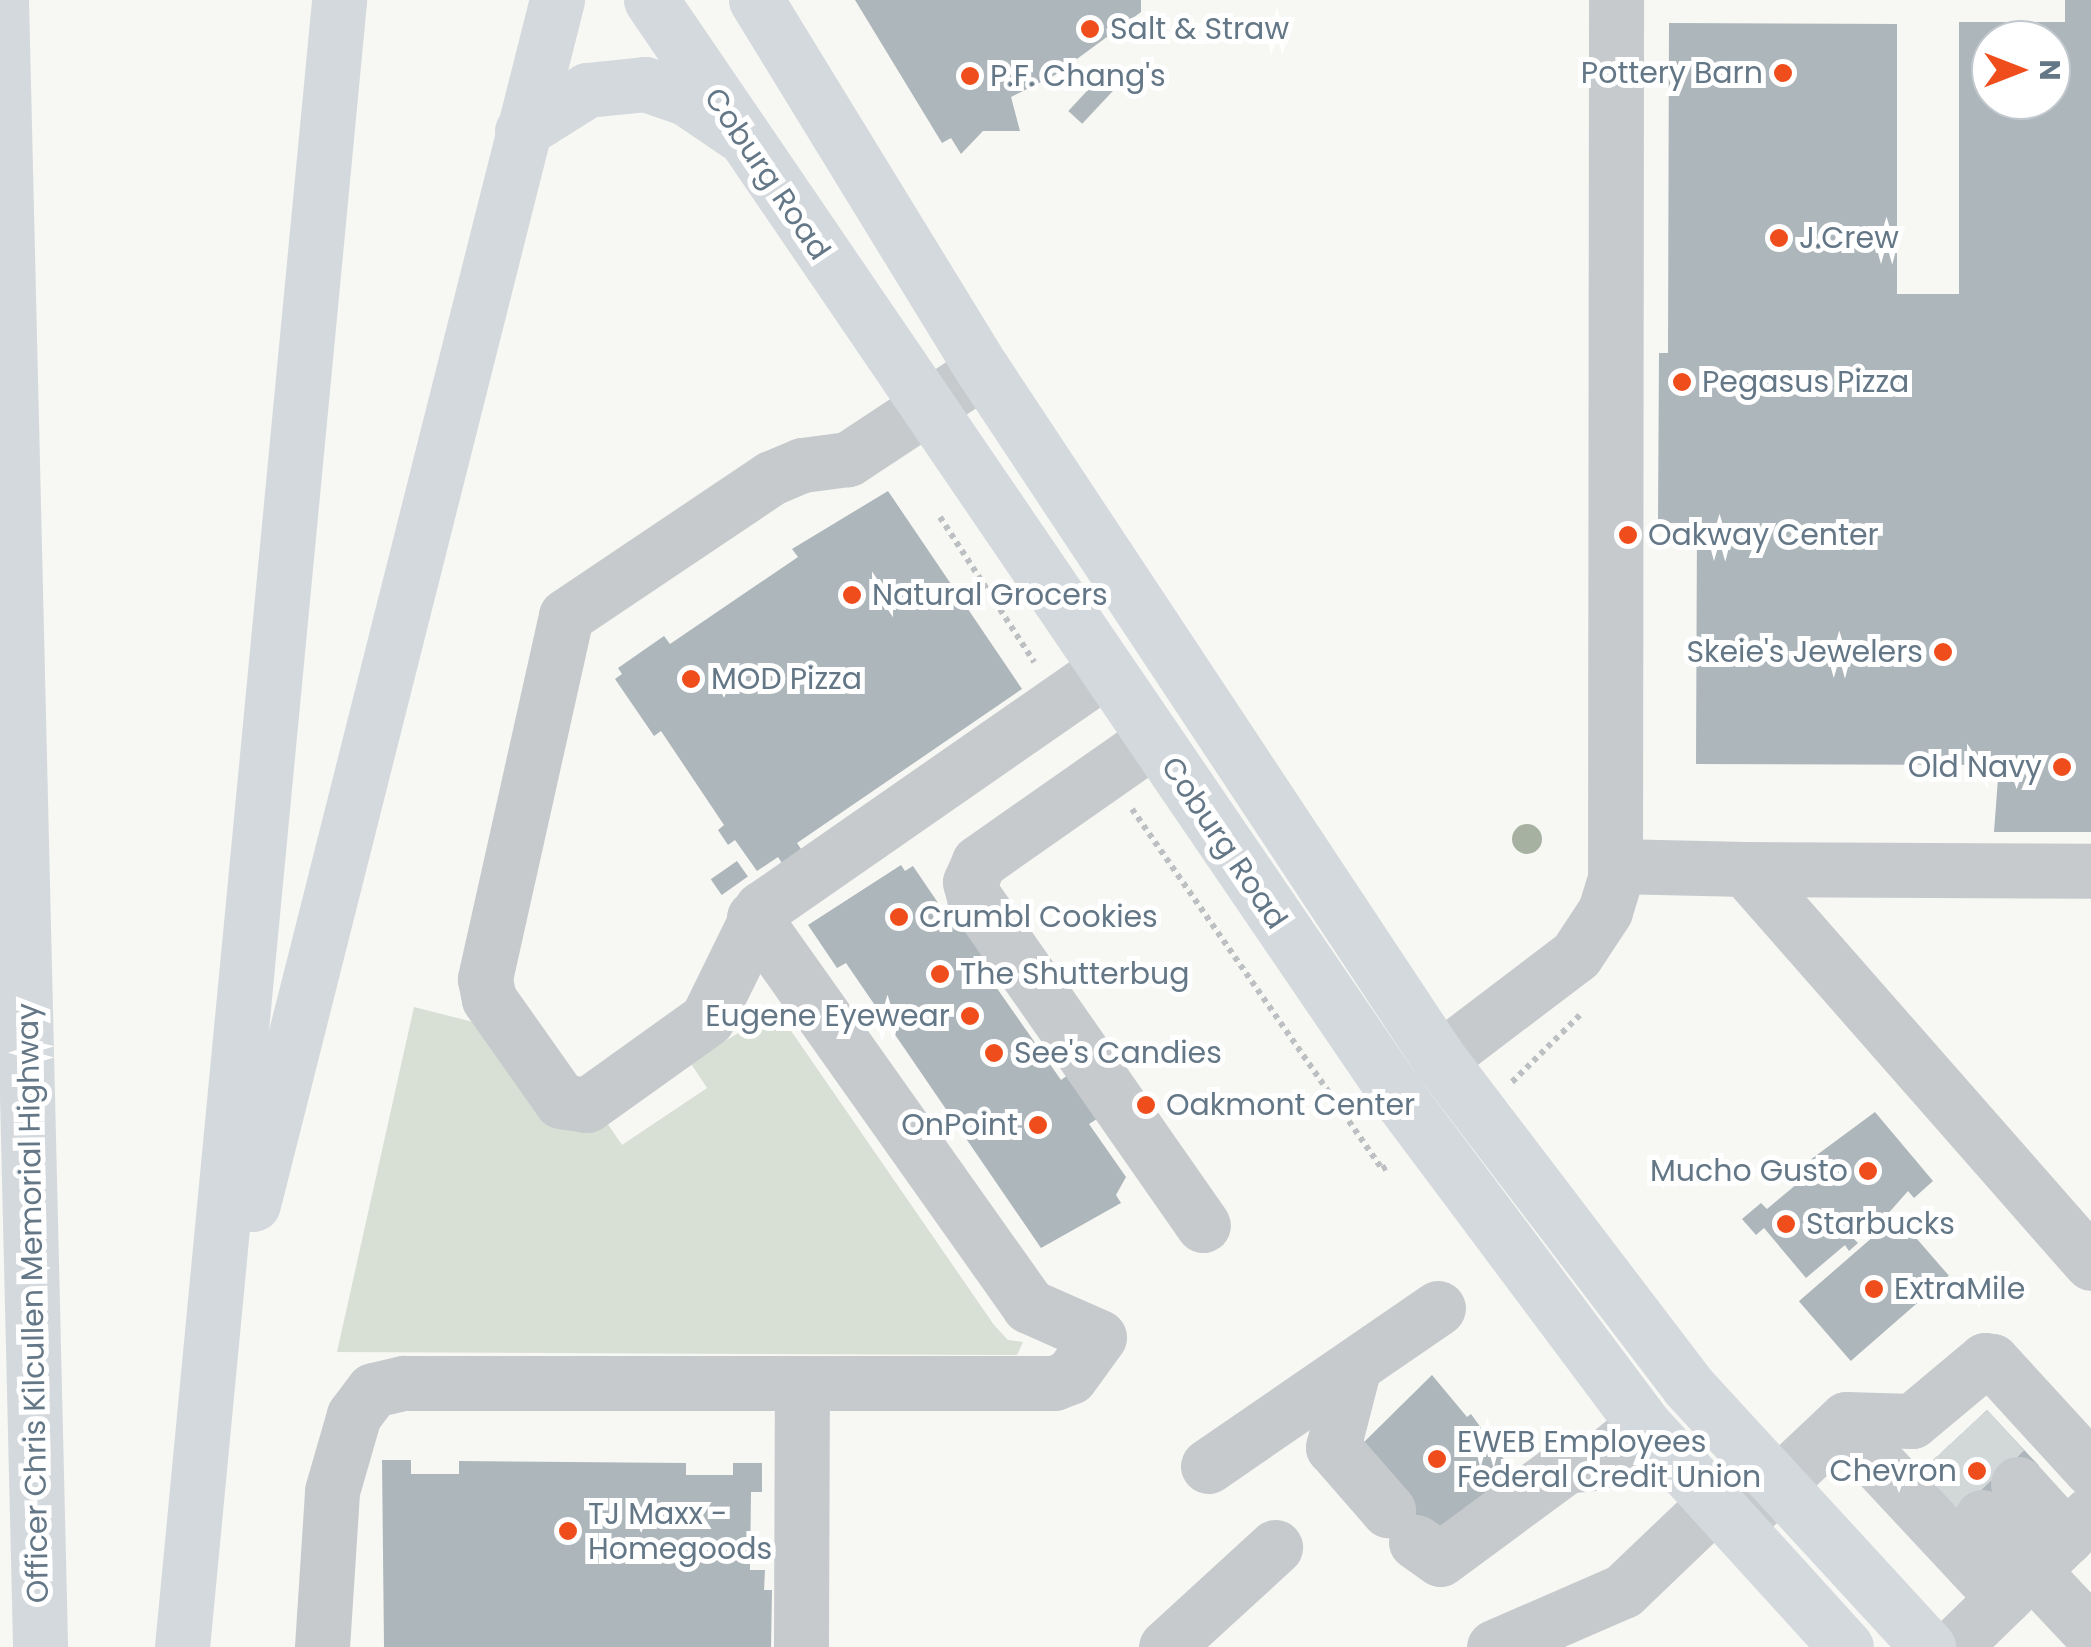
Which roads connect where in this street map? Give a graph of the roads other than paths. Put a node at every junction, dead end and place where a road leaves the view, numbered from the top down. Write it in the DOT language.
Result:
graph roads {
  1 [pos="1,0"];
  2 [pos="339,0"];
  3 [pos="556,0"];
  4 [pos="651,0"];
  5 [pos="756,0"];
  6 [pos="1616,0"];
  7 [pos="522,131"];
  8 [pos="739,134"];
  9 [pos="983,370"];
  10 [pos="925,406"];
  11 [pos="1106,670"];
  12 [pos="1154,740"];
  13 [pos="1616,866"];
  14 [pos="1745,869"];
  15 [pos="2091,871"];
  16 [pos="754,917"];
  17 [pos="1439,1059"];
  18 [pos="1394,1092"];
  19 [pos="1202,1224"];
  20 [pos="2091,1263"];
  21 [pos="1438,1308"];
  22 [pos="1354,1366"];
  23 [pos="209,1381"];
  24 [pos="802,1384"];
  25 [pos="1644,1426"];
  26 [pos="1914,1426"];
  27 [pos="1208,1466"];
  28 [pos="2091,1469"];
  29 [pos="1776,1484"];
  30 [pos="2000,1500"];
  31 [pos="1725,1514"];
  32 [pos="1275,1546"];
  33 [pos="2048,1555"];
  34 [pos="2091,1633"];
  35 [pos="40,1647"];
  36 [pos="182,1647"];
  37 [pos="322,1647"];
  38 [pos="802,1647"];
  39 [pos="1166,1647"];
  40 [pos="1494,1647"];
  41 [pos="1846,1647"];
  42 [pos="1928,1647"];
  43 [pos="1953,1647"];
  1 -- 35 [label="main road, Officer Chris Kilcullen Memorial Highway"];
  2 -- 23 [label="main road"];
  3 -- 7 [label="main road"];
  4 -- 8 [label="main road, Coburg Road"];
  5 -- 9 [label="main road, Coburg Road"];
  6 -- 13 [label="lane"];
  7 -- 8 [label="main road"];
  7 -- 23 [label="main road"];
  8 -- 10 [label="main road, Coburg Road"];
  9 -- 10 [label="lane"];
  9 -- 17 [label="main road, Coburg Road"];
  10 -- 11 [label="main road, Coburg Road"];
  10 -- 16 [label="lane"];
  11 -- 12 [label="main road, Coburg Road"];
  11 -- 16 [label="lane"];
  12 -- 18 [label="main road, Coburg Road"];
  12 -- 19 [label="lane"];
  13 -- 14 [label="lane"];
  13 -- 17 [label="lane"];
  14 -- 15 [label="lane"];
  14 -- 20 [label="lane"];
  16 -- 24 [label="lane"];
  17 -- 18 [label="main road"];
  17 -- 29 [label="main road, Coburg Road"];
  18 -- 25 [label="main road, Coburg Road"];
  21 -- 22 [label="lane"];
  22 -- 25 [label="lane"];
  22 -- 27 [label="lane"];
  23 -- 36 [label="main road"];
  24 -- 37 [label="lane"];
  24 -- 38 [label="lane"];
  25 -- 31 [label="main road, Coburg Road"];
  26 -- 28 [label="lane"];
  26 -- 29 [label="lane"];
  26 -- 33 [label="lane"];
  29 -- 31 [label="lane"];
  29 -- 42 [label="main road, Coburg Road"];
  30 -- 33 [label="lane"];
  31 -- 40 [label="lane"];
  31 -- 41 [label="main road, Coburg Road"];
  32 -- 39 [label="lane"];
  33 -- 34 [label="lane"];
  33 -- 43 [label="lane"];
}
